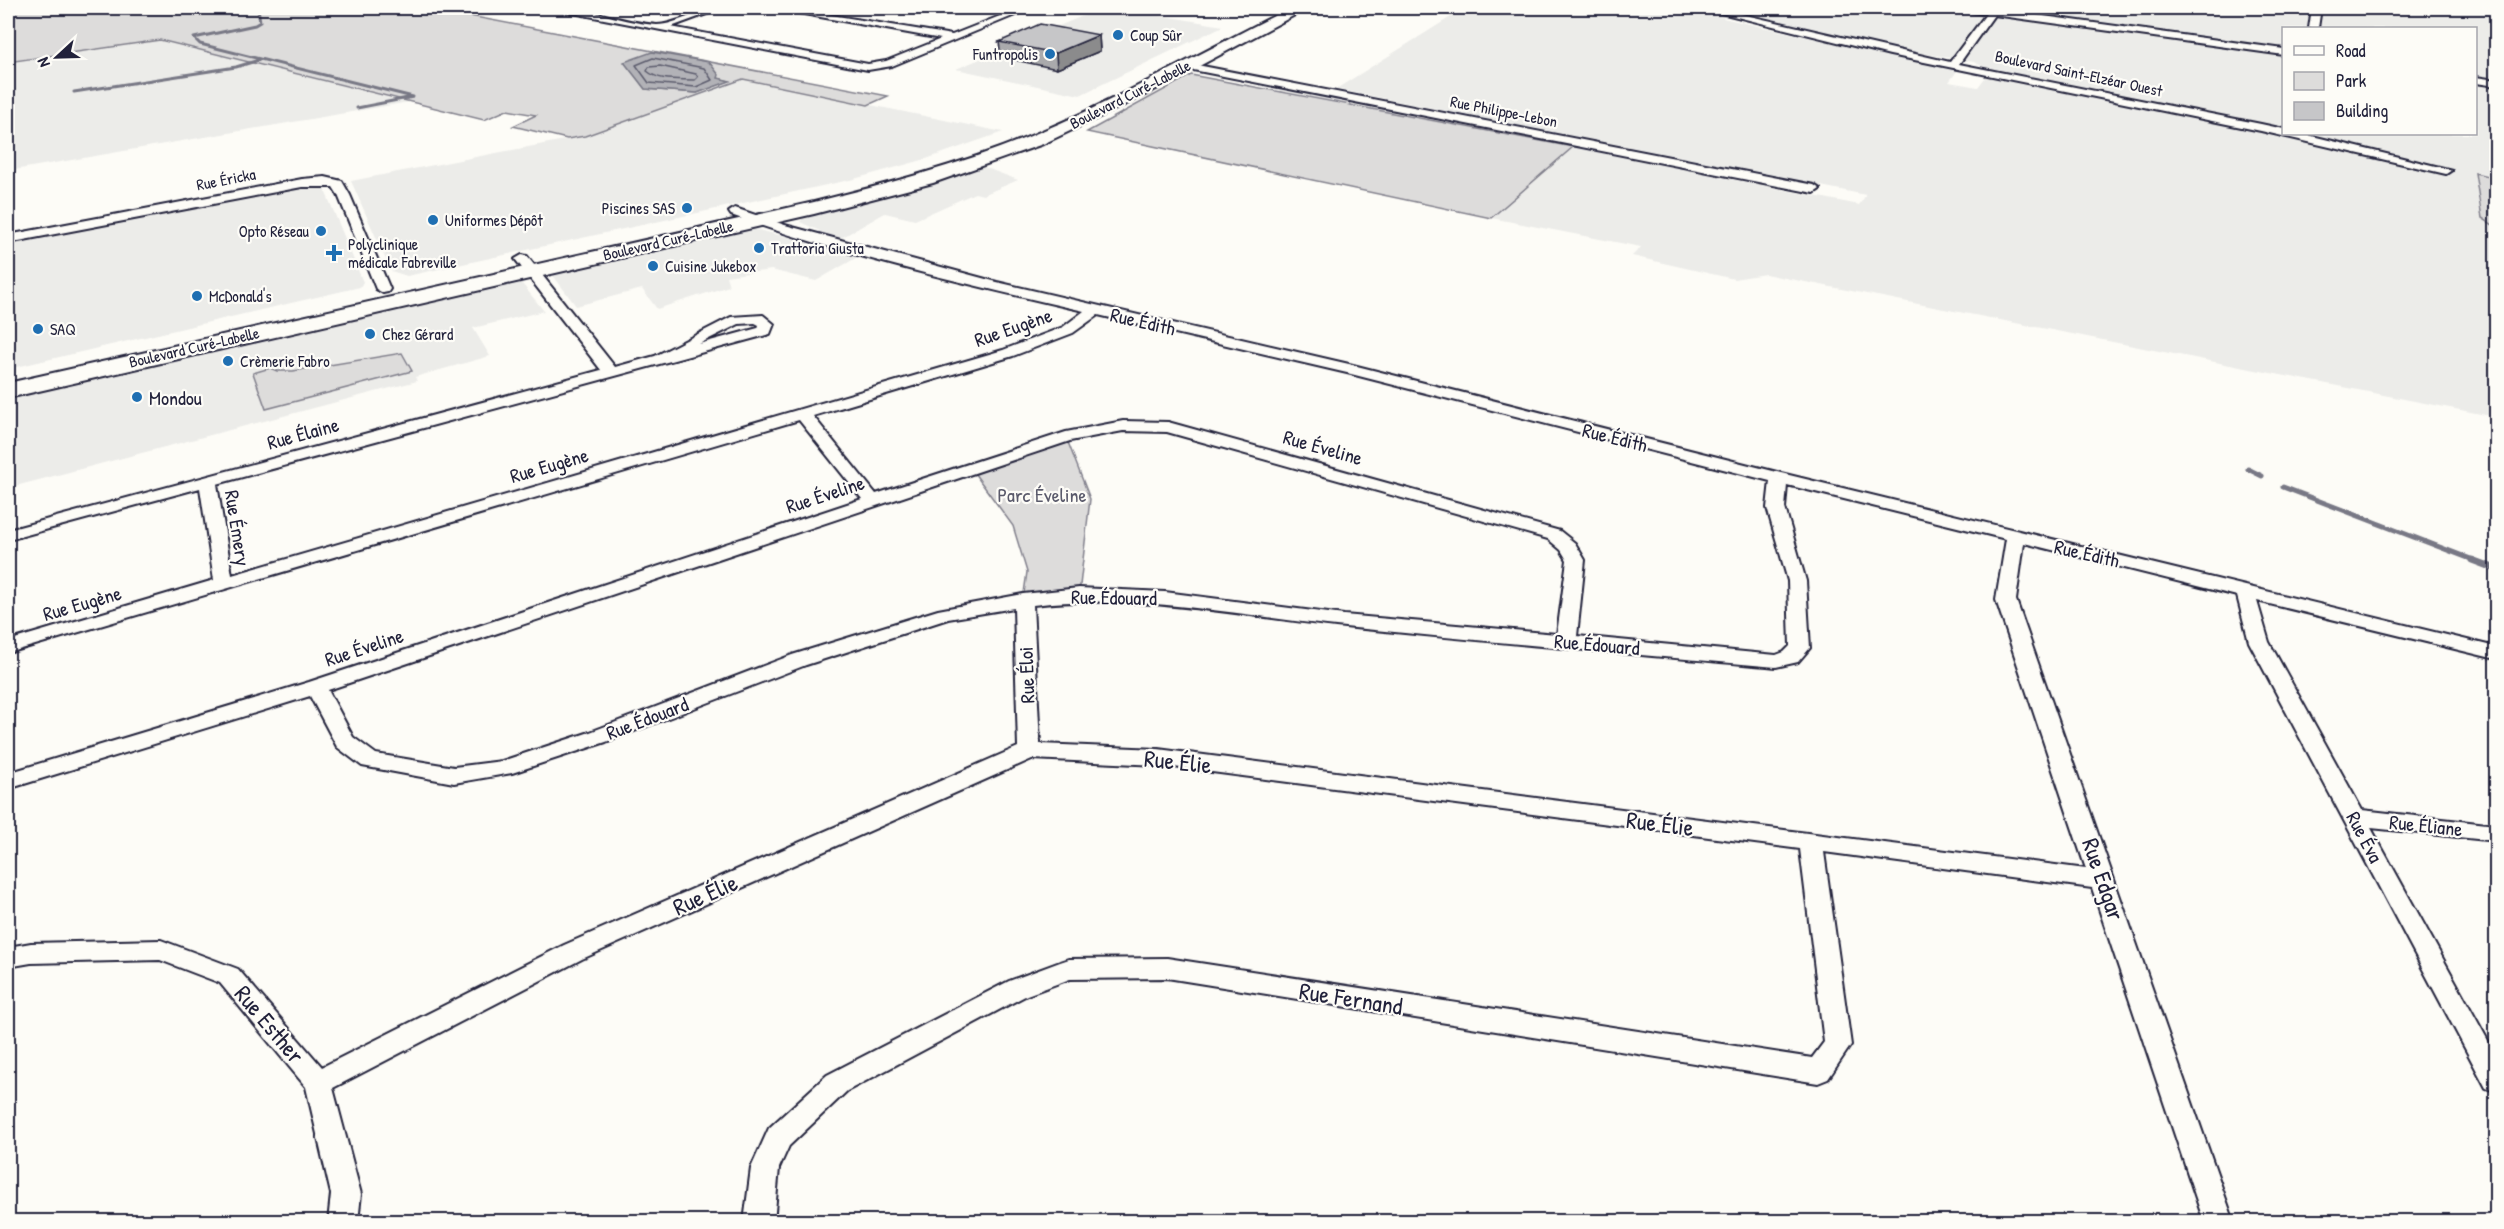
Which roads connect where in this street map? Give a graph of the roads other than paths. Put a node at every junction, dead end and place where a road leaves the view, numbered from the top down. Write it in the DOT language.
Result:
graph roads {
  1 [pos="552,8"];
  2 [pos="595,8"];
  3 [pos="719,8"];
  4 [pos="776,8"];
  5 [pos="1006,8"];
  6 [pos="1274,8"];
  7 [pos="1301,8"];
  8 [pos="1706,8"];
  9 [pos="1961,8"];
  10 [pos="2316,8"];
  11 [pos="1024,9"];
  12 [pos="1992,12"];
  13 [pos="579,13"];
  14 [pos="2314,27"];
  15 [pos="658,28"];
  16 [pos="953,38"];
  17 [pos="2282,52"];
  18 [pos="1954,64"];
  19 [pos="1187,66"];
  20 [pos="2477,80"];
  21 [pos="2496,83"];
  22 [pos="2282,135"];
  23 [pos="2284,135"];
  24 [pos="2446,170"];
  25 [pos="1814,189"];
  26 [pos="814,208"];
  27 [pos="735,212"];
  28 [pos="757,220"];
  29 [pos="798,233"];
  30 [pos="8,239"];
  31 [pos="527,265"];
  32 [pos="383,290"];
  33 [pos="1095,310"];
  34 [pos="662,357"];
  35 [pos="610,371"];
  36 [pos="8,375"];
  37 [pos="8,391"];
  38 [pos="802,412"];
  39 [pos="1779,478"];
  40 [pos="208,481"];
  41 [pos="873,502"];
  42 [pos="8,535"];
  43 [pos="2016,536"];
  44 [pos="224,583"];
  45 [pos="2245,591"];
  46 [pos="1023,600"];
  47 [pos="1566,641"];
  48 [pos="8,647"];
  49 [pos="2496,653"];
  50 [pos="316,687"];
  51 [pos="1029,751"];
  52 [pos="8,781"];
  53 [pos="2355,818"];
  54 [pos="2496,832"];
  55 [pos="1811,843"];
  56 [pos="2104,880"];
  57 [pos="8,957"];
  58 [pos="2496,1080"];
  59 [pos="318,1082"];
  60 [pos="343,1221"];
  61 [pos="759,1221"];
  62 [pos="2219,1221"];
  1 -- 13 [label="street"];
  2 -- 13 [label="street"];
  3 -- 15 [label="street"];
  4 -- 16 [label="street"];
  5 -- 11 [label="street"];
  6 -- 27 [label="main road, Boulevard Curé-Labelle"];
  7 -- 19 [label="main road, Boulevard Curé-Labelle"];
  8 -- 18 [label="street, Boulevard Saint-Elzéar Ouest"];
  9 -- 12 [label="street"];
  10 -- 14 [label="street"];
  11 -- 16 [label="street"];
  12 -- 17 [label="street"];
  12 -- 18 [label="street"];
  13 -- 15 [label="street"];
  15 -- 16 [label="street"];
  18 -- 22 [label="street, Boulevard Saint-Elzéar Ouest"];
  19 -- 25 [label="street, Rue Philippe-Lebon"];
  19 -- 26 [label="main road, Boulevard Curé-Labelle"];
  20 -- 21 [label="street"];
  23 -- 24 [label="street, Boulevard Saint-Elzéar Ouest"];
  26 -- 28 [label="main road, Boulevard Curé-Labelle"];
  26 -- 29 [label="main road"];
  27 -- 28 [label="street, Rue Édith"];
  27 -- 31 [label="main road, Boulevard Curé-Labelle"];
  28 -- 29 [label="street, Rue Édith"];
  28 -- 31 [label="main road, Boulevard Curé-Labelle"];
  29 -- 33 [label="street, Rue Édith"];
  30 -- 32 [label="street, Rue Éricka"];
  31 -- 32 [label="main road, Boulevard Curé-Labelle"];
  31 -- 35 [label="street"];
  31 -- 37 [label="main road, Boulevard Curé-Labelle"];
  32 -- 36 [label="main road, Boulevard Curé-Labelle"];
  33 -- 38 [label="street, Rue Eugène"];
  33 -- 39 [label="street, Rue Édith"];
  34 -- 34 [label="street, Rue Élaine"];
  34 -- 35 [label="street, Rue Élaine"];
  35 -- 40 [label="street, Rue Élaine"];
  38 -- 41 [label="street"];
  38 -- 44 [label="street, Rue Eugène"];
  39 -- 43 [label="street, Rue Édith"];
  39 -- 47 [label="street, Rue Édouard"];
  40 -- 42 [label="street, Rue Élaine"];
  40 -- 44 [label="street, Rue Émery"];
  41 -- 47 [label="street, Rue Éveline"];
  41 -- 50 [label="street, Rue Éveline"];
  43 -- 45 [label="street, Rue Édith"];
  43 -- 56 [label="street, Rue Edgar"];
  44 -- 48 [label="street, Rue Eugène"];
  45 -- 49 [label="street, Rue Édith"];
  45 -- 53 [label="street, Rue Éva"];
  46 -- 47 [label="street, Rue Édouard"];
  46 -- 50 [label="street, Rue Édouard"];
  46 -- 51 [label="street, Rue Éloi"];
  50 -- 52 [label="street, Rue Éveline"];
  51 -- 55 [label="street, Rue Élie"];
  51 -- 59 [label="street, Rue Élie"];
  53 -- 54 [label="street, Rue Éliane"];
  53 -- 58 [label="street, Rue Éva"];
  55 -- 56 [label="street, Rue Élie"];
  55 -- 61 [label="street, Rue Fernand"];
  56 -- 62 [label="street, Rue Edgar"];
  57 -- 59 [label="street, Rue Esther"];
  59 -- 60 [label="street, Rue Esther"];
}
